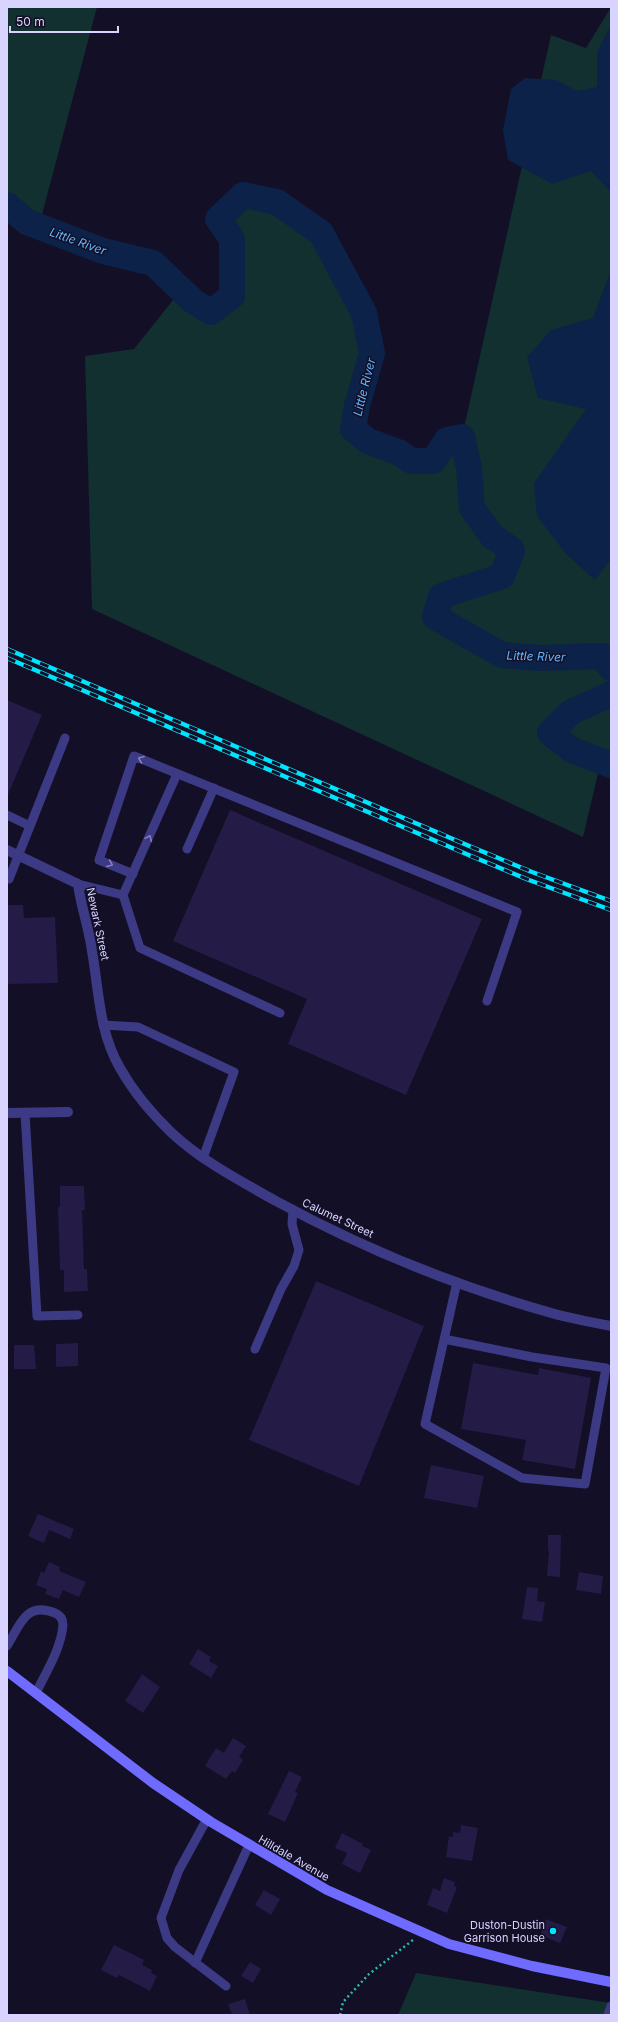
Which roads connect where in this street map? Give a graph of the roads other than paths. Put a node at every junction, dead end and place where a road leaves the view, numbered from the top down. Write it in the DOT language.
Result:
graph roads {
  1 [pos="65,738"];
  2 [pos="177,774"];
  3 [pos="214,788"];
  4 [pos="7,815"];
  5 [pos="30,826"];
  6 [pos="187,849"];
  7 [pos="7,850"];
  8 [pos="18,855"];
  9 [pos="133,874"];
  10 [pos="7,878"];
  11 [pos="78,884"];
  12 [pos="123,895"];
  13 [pos="487,1001"];
  14 [pos="280,1013"];
  15 [pos="103,1025"];
  16 [pos="109,1046"];
  17 [pos="68,1112"];
  18 [pos="7,1113"];
  19 [pos="25,1113"];
  20 [pos="203,1158"];
  21 [pos="293,1210"];
  22 [pos="457,1282"];
  23 [pos="78,1315"];
  24 [pos="611,1326"];
  25 [pos="444,1340"];
  26 [pos="255,1349"];
  27 [pos="7,1646"];
  28 [pos="7,1671"];
  29 [pos="36,1693"];
  30 [pos="207,1819"];
  31 [pos="249,1845"];
  32 [pos="195,1963"];
  33 [pos="611,1982"];
  34 [pos="226,1986"];
  35 [pos="611,2006"];
  36 [pos="608,2015"];
  1 -- 5 [label="lane"];
  2 -- 3 [label="lane"];
  9 -- 2 [label="lane, one-way"];
  2 -- 9 [label="lane, one-way"];
  3 -- 6 [label="lane"];
  3 -- 13 [label="lane"];
  4 -- 5 [label="lane"];
  5 -- 8 [label="lane"];
  7 -- 8 [label="street, Newark Street"];
  8 -- 10 [label="lane"];
  8 -- 11 [label="street, Newark Street"];
  9 -- 12 [label="lane"];
  11 -- 12 [label="lane"];
  11 -- 15 [label="street, Newark Street"];
  12 -- 14 [label="lane"];
  15 -- 16 [label="street, Newark Street"];
  15 -- 20 [label="lane"];
  16 -- 20 [label="street, Calumet Street"];
  17 -- 19 [label="street"];
  18 -- 19 [label="street"];
  19 -- 23 [label="lane"];
  20 -- 21 [label="street, Calumet Street"];
  21 -- 22 [label="street, Calumet Street"];
  21 -- 26 [label="lane"];
  22 -- 24 [label="street, Calumet Street"];
  22 -- 25 [label="lane"];
  25 -- 25 [label="lane"];
  27 -- 29 [label="lane"];
  28 -- 29 [label="main road, Hilldale Avenue"];
  29 -- 30 [label="main road, Hilldale Avenue"];
  30 -- 31 [label="main road, Hilldale Avenue"];
  30 -- 32 [label="lane"];
  31 -- 32 [label="lane"];
  31 -- 33 [label="main road, Hilldale Avenue"];
  32 -- 34 [label="lane"];
  35 -- 36 [label="lane"];
}
